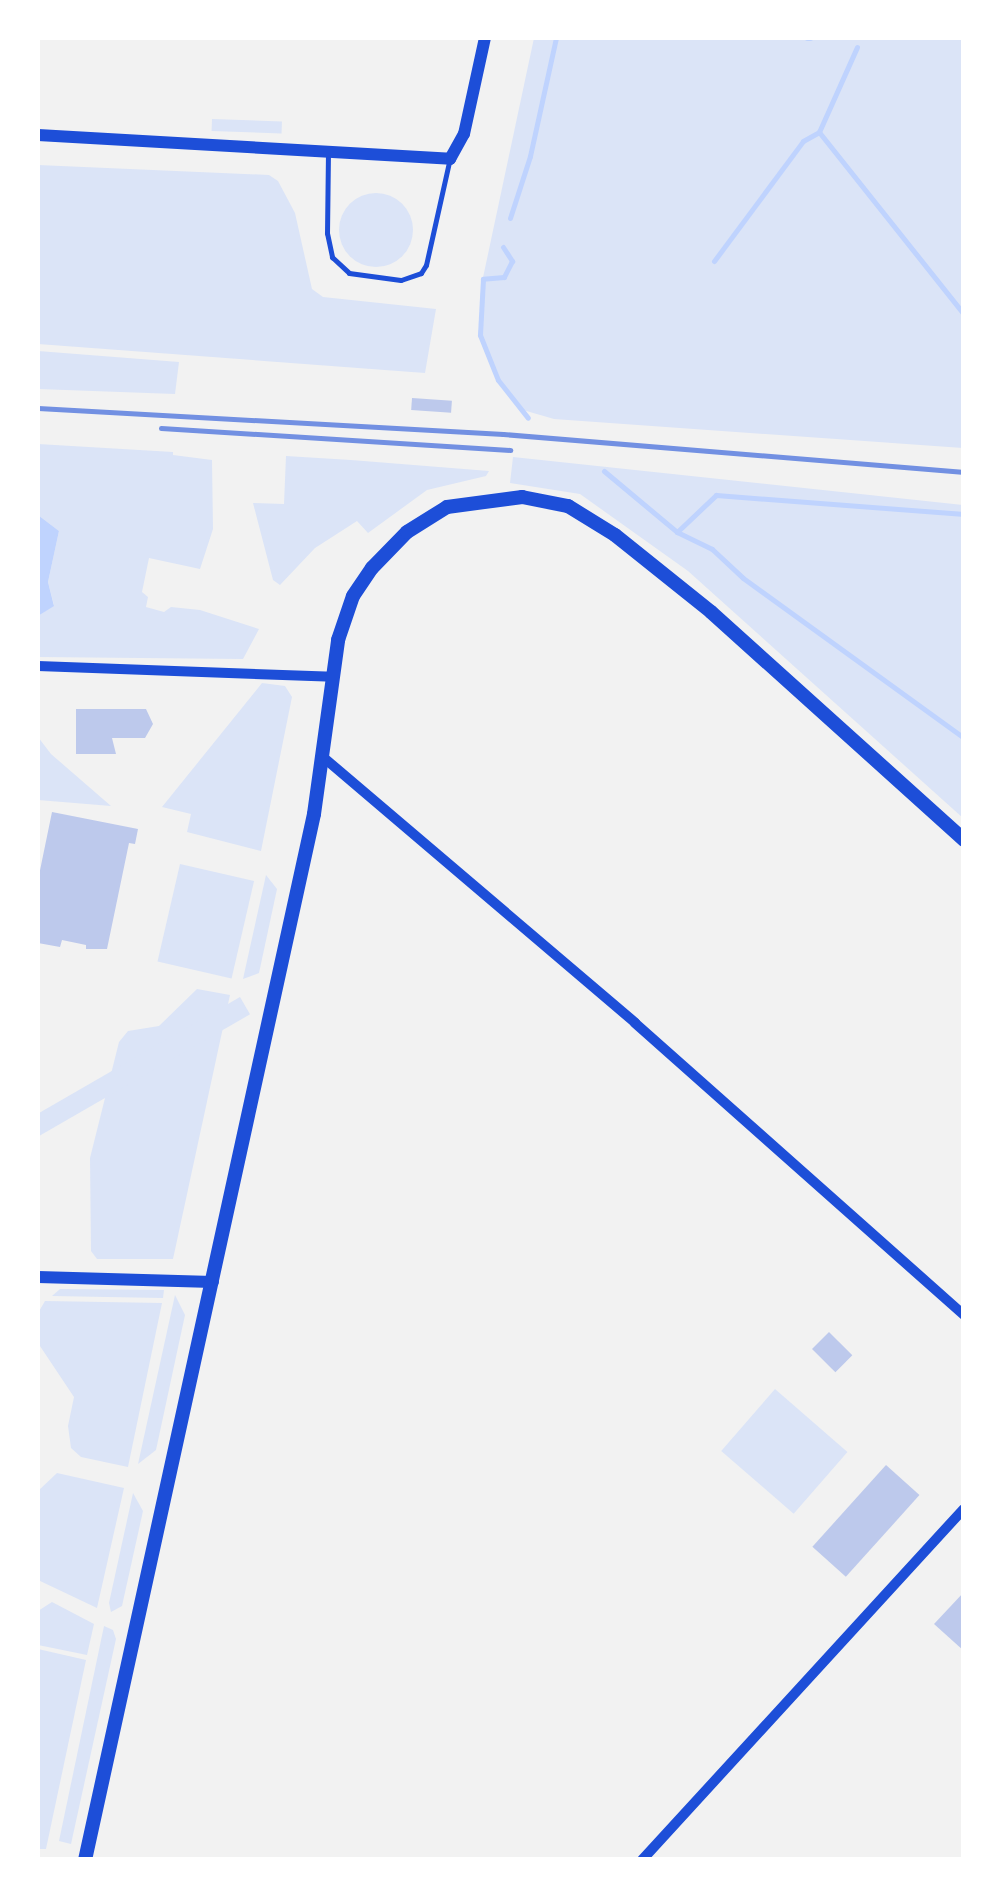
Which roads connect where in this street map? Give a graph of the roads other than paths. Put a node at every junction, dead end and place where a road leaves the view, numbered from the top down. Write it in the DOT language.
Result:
graph roads {
  1 [pos="485,38"];
  2 [pos="38,135"];
  3 [pos="328,152"];
  4 [pos="450,159"];
  5 [pos="38,666"];
  6 [pos="333,677"];
  7 [pos="323,757"];
  8 [pos="964,840"];
  9 [pos="38,1277"];
  10 [pos="213,1282"];
  11 [pos="964,1315"];
  12 [pos="964,1509"];
  13 [pos="85,1860"];
  14 [pos="642,1860"];
  1 -- 4 [label="street"];
  2 -- 3 [label="street"];
  3 -- 4 [label="street"];
  3 -- 4 [label="lane"];
  5 -- 6 [label="street"];
  6 -- 7 [label="main road"];
  6 -- 8 [label="main road"];
  7 -- 10 [label="main road"];
  7 -- 11 [label="street"];
  9 -- 10 [label="street"];
  10 -- 13 [label="main road"];
  12 -- 14 [label="street"];
}
